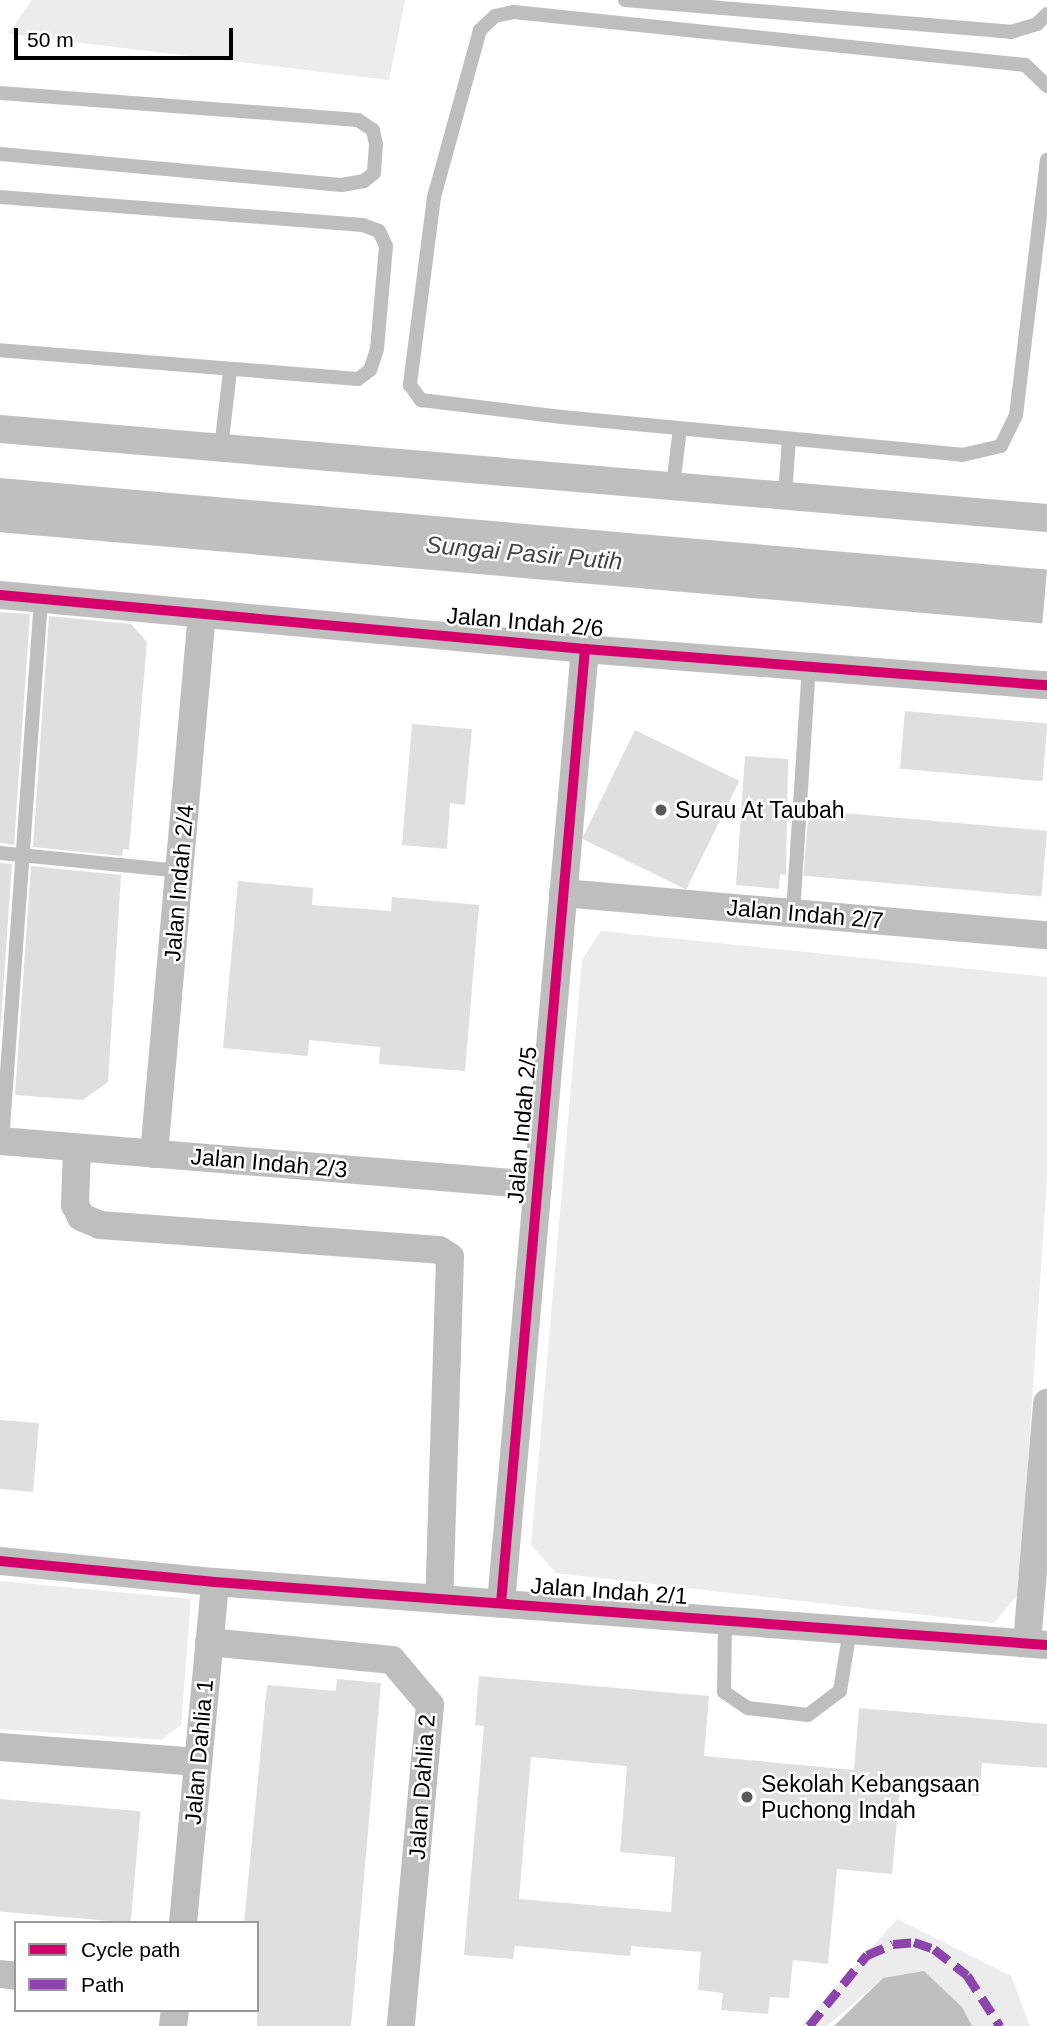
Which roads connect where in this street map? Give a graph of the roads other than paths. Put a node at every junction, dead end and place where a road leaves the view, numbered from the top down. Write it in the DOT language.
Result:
graph roads {
  1 [pos="625,0"];
  2 [pos="1047,14"];
  3 [pos="1047,86"];
  4 [pos="0,94"];
  5 [pos="0,154"];
  6 [pos="1047,160"];
  7 [pos="0,197"];
  8 [pos="0,350"];
  9 [pos="230,371"];
  10 [pos="680,428"];
  11 [pos="0,429"];
  12 [pos="789,439"];
  13 [pos="221,448"];
  14 [pos="673,486"];
  15 [pos="785,495"];
  16 [pos="1047,518"];
  17 [pos="0,595"];
  18 [pos="41,599"];
  19 [pos="202,613"];
  20 [pos="585,649"];
  21 [pos="809,667"];
  22 [pos="1047,685"];
  23 [pos="0,853"];
  24 [pos="23,855"];
  25 [pos="179,871"];
  26 [pos="564,893"];
  27 [pos="793,913"];
  28 [pos="1047,935"];
  29 [pos="1,1141"];
  30 [pos="77,1148"];
  31 [pos="154,1154"];
  32 [pos="538,1185"];
  33 [pos="1047,1403"];
  34 [pos="0,1561"];
  35 [pos="215,1582"];
  36 [pos="439,1599"];
  37 [pos="501,1604"];
  38 [pos="725,1620"];
  39 [pos="850,1630"];
  40 [pos="209,1642"];
  41 [pos="1037,1644"];
  42 [pos="0,1747"];
  43 [pos="198,1762"];
  44 [pos="183,1921"];
  45 [pos="401,2026"];
  1 -- 2 [label="lane"];
  3 -- 10 [label="lane"];
  4 -- 5 [label="lane"];
  6 -- 12 [label="lane"];
  7 -- 9 [label="lane"];
  8 -- 9 [label="lane"];
  9 -- 13 [label="lane"];
  10 -- 12 [label="lane"];
  10 -- 14 [label="lane"];
  11 -- 13 [label="street"];
  12 -- 15 [label="lane"];
  13 -- 14 [label="street"];
  14 -- 15 [label="street"];
  15 -- 16 [label="street"];
  17 -- 18 [label="street, Jalan Indah 2/6"];
  18 -- 19 [label="street, Jalan Indah 2/6"];
  18 -- 24 [label="lane"];
  19 -- 20 [label="street, Jalan Indah 2/6"];
  19 -- 25 [label="street, Jalan Indah 2/4"];
  20 -- 21 [label="street, Jalan Indah 2/6"];
  20 -- 26 [label="street, Jalan Indah 2/5"];
  21 -- 22 [label="street, Jalan Indah 2/6"];
  21 -- 27 [label="lane"];
  23 -- 24 [label="lane"];
  24 -- 25 [label="lane"];
  24 -- 29 [label="lane"];
  25 -- 31 [label="street, Jalan Indah 2/4"];
  26 -- 27 [label="street, Jalan Indah 2/7"];
  26 -- 32 [label="street, Jalan Indah 2/5"];
  27 -- 28 [label="street, Jalan Indah 2/7"];
  29 -- 30 [label="street, Jalan Indah 2/3"];
  30 -- 31 [label="street, Jalan Indah 2/3"];
  30 -- 36 [label="street"];
  31 -- 32 [label="street, Jalan Indah 2/3"];
  32 -- 37 [label="street, Jalan Indah 2/5"];
  33 -- 41 [label="street"];
  34 -- 35 [label="street, Jalan Indah 2/1"];
  35 -- 36 [label="street, Jalan Indah 2/1"];
  35 -- 40 [label="street, Jalan Dahlia 1"];
  36 -- 37 [label="street, Jalan Indah 2/1"];
  37 -- 38 [label="street, Jalan Indah 2/1"];
  38 -- 39 [label="street, Jalan Indah 2/1"];
  38 -- 39 [label="lane"];
  39 -- 41 [label="street, Jalan Indah 2/1"];
  40 -- 43 [label="street, Jalan Dahlia 1"];
  40 -- 45 [label="street, Jalan Dahlia 2"];
  42 -- 43 [label="street"];
  43 -- 44 [label="street, Jalan Dahlia 1"];
}
